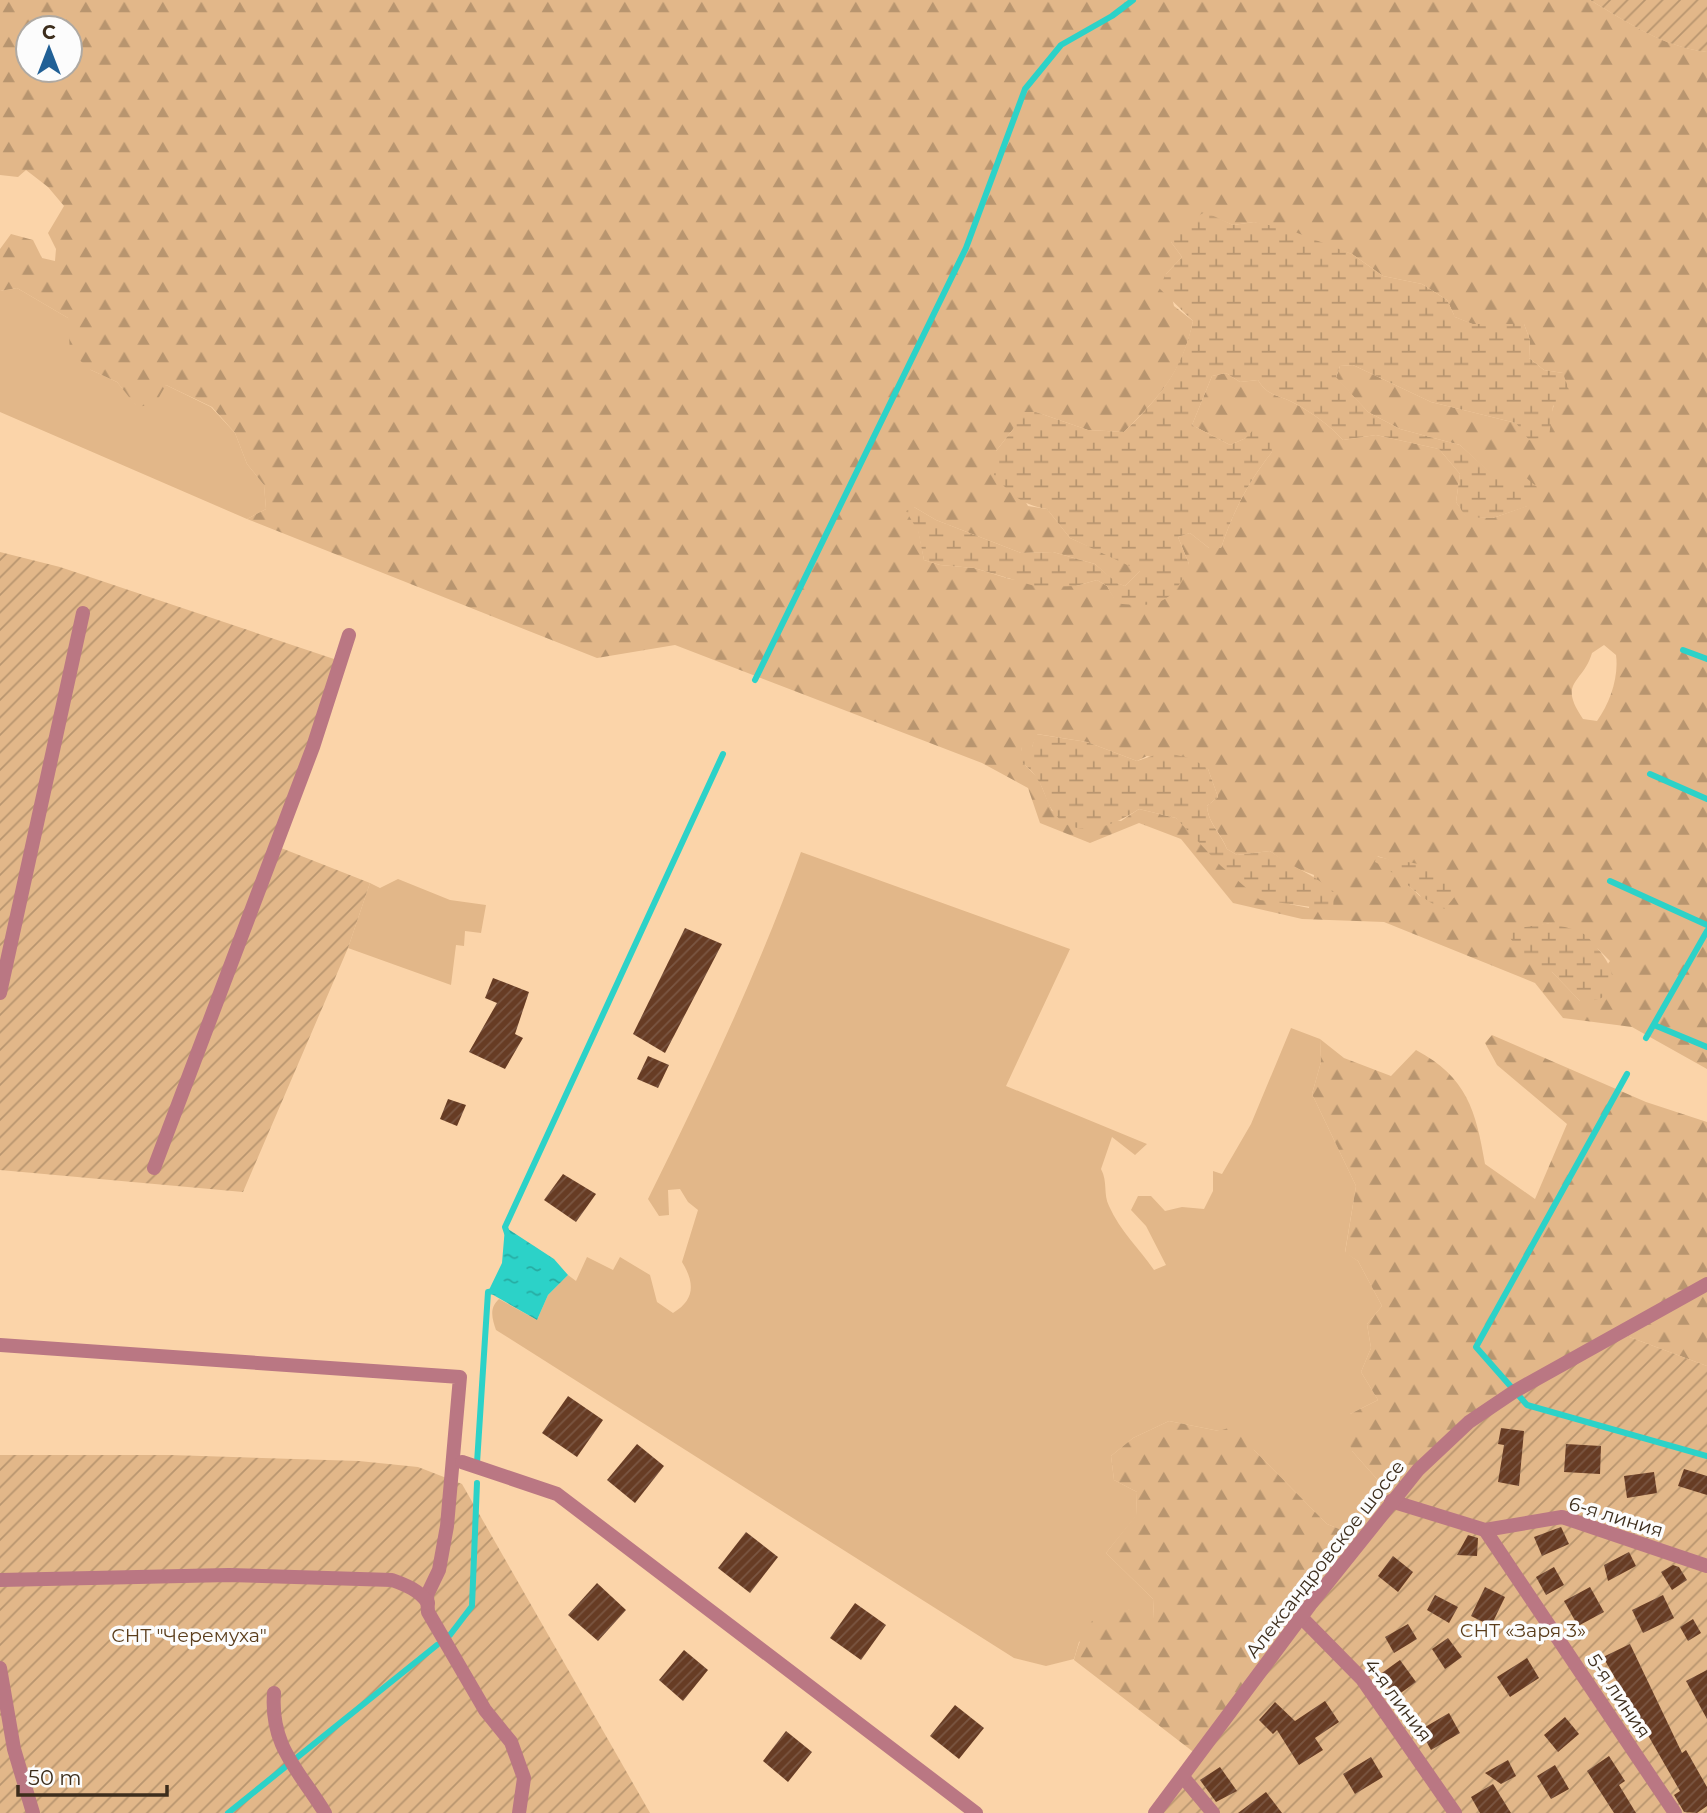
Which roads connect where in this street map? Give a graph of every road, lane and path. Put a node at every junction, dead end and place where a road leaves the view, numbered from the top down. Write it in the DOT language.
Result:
graph roads {
  1 [pos="83,613"];
  2 [pos="349,635"];
  3 [pos="0,993"];
  4 [pos="154,1168"];
  5 [pos="1707,1284"];
  6 [pos="0,1345"];
  7 [pos="462,1462"];
  8 [pos="1391,1501"];
  9 [pos="1485,1530"];
  10 [pos="1707,1566"];
  11 [pos="0,1580"];
  12 [pos="428,1603"];
  13 [pos="1301,1617"];
  14 [pos="0,1668"];
  15 [pos="275,1693"];
  16 [pos="1182,1777"];
  17 [pos="33,1813"];
  18 [pos="325,1813"];
  19 [pos="519,1813"];
  20 [pos="976,1813"];
  21 [pos="1155,1813"];
  22 [pos="1213,1813"];
  23 [pos="1455,1813"];
  24 [pos="1675,1813"];
  1 -- 3 [label="street"];
  2 -- 4 [label="street"];
  5 -- 8 [label="street, Александровское шоссе"];
  6 -- 12 [label="street"];
  7 -- 20 [label="street"];
  8 -- 9 [label="street, 6-я линия"];
  8 -- 13 [label="street, Александровское шоссе"];
  9 -- 10 [label="street, 6-я линия"];
  9 -- 24 [label="street, 5-я линия"];
  11 -- 12 [label="street"];
  12 -- 19 [label="street"];
  13 -- 16 [label="street, Александровское шоссе"];
  13 -- 23 [label="street, 4-я линия"];
  14 -- 17 [label="street"];
  15 -- 18 [label="street"];
  16 -- 21 [label="street, Александровское шоссе"];
  16 -- 22 [label="street"];
}
